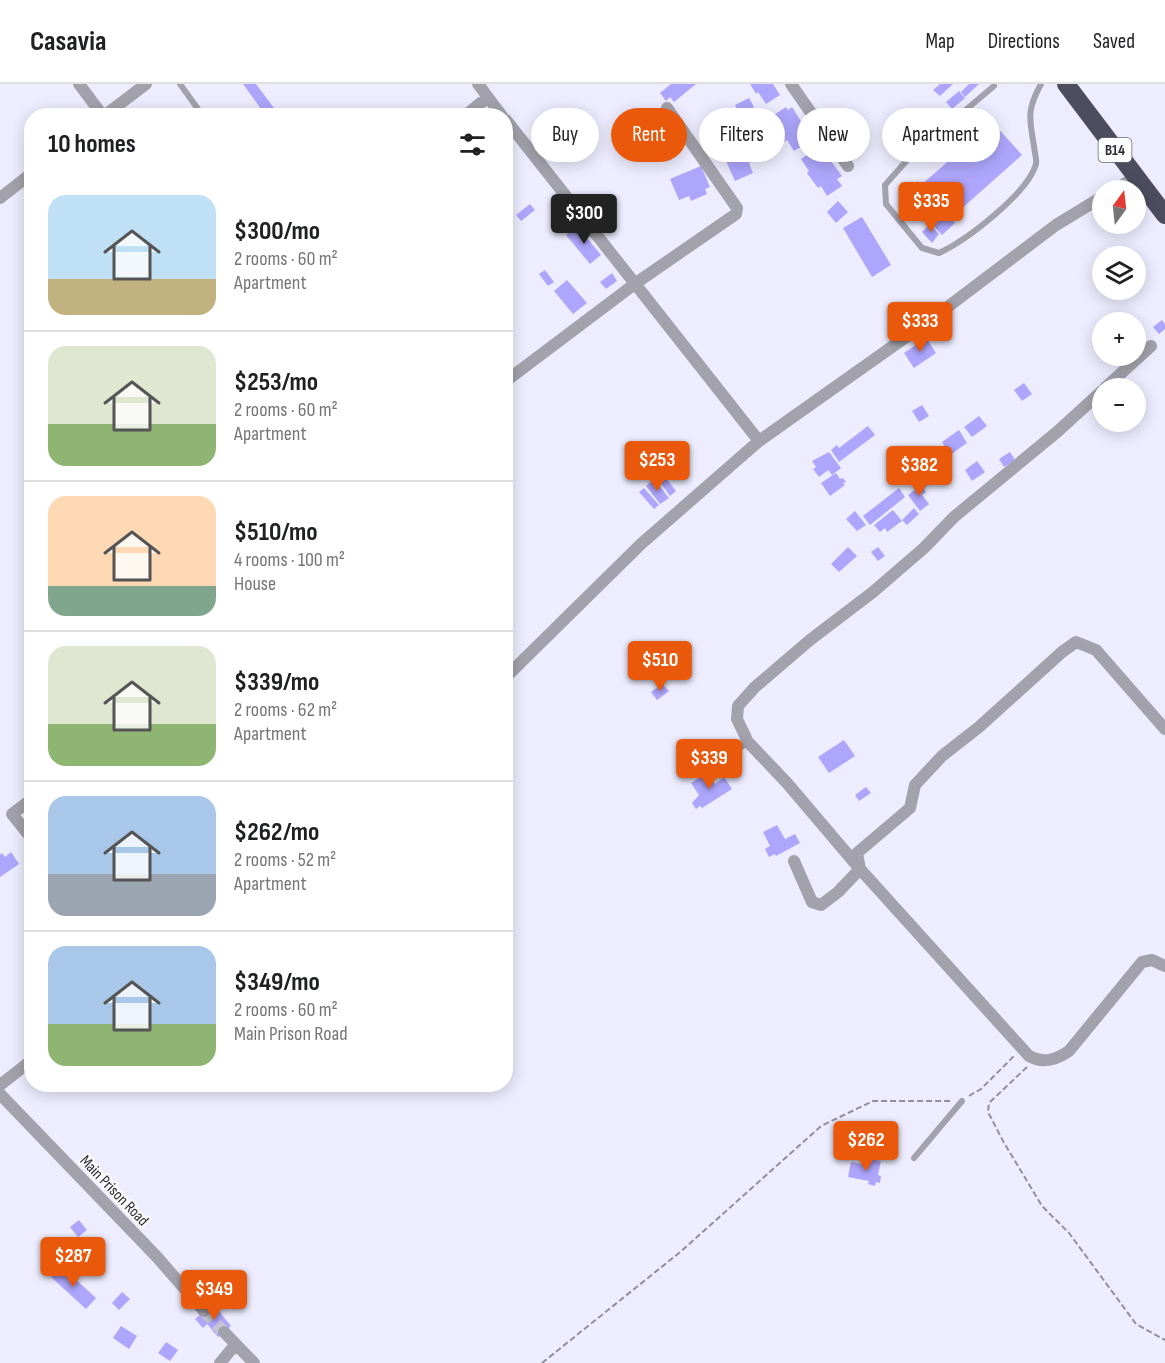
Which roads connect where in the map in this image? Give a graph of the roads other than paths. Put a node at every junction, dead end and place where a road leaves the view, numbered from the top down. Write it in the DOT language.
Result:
graph roads {
  1 [pos="79,84"];
  2 [pos="146,84"];
  3 [pos="180,84"];
  4 [pos="478,84"];
  5 [pos="791,84"];
  6 [pos="1041,84"];
  7 [pos="1066,84"];
  8 [pos="994,86"];
  9 [pos="488,97"];
  10 [pos="98,108"];
  11 [pos="114,108"];
  12 [pos="197,108"];
  13 [pos="475,108"];
  14 [pos="496,108"];
  15 [pos="967,108"];
  16 [pos="513,129"];
  17 [pos="687,136"];
  18 [pos="905,162"];
  19 [pos="848,166"];
  20 [pos="1136,177"];
  21 [pos="24,179"];
  22 [pos="1131,180"];
  23 [pos="0,198"];
  24 [pos="1092,203"];
  25 [pos="1165,215"];
  26 [pos="636,284"];
  27 [pos="1151,346"];
  28 [pos="513,376"];
  29 [pos="1117,378"];
  30 [pos="1092,401"];
  31 [pos="759,441"];
  32 [pos="513,670"];
  33 [pos="1165,729"];
  34 [pos="748,742"];
  35 [pos="712,766"];
  36 [pos="24,805"];
  37 [pos="24,829"];
  38 [pos="794,861"];
  39 [pos="860,869"];
  40 [pos="1165,966"];
  41 [pos="24,1066"];
  42 [pos="0,1085"];
  43 [pos="0,1094"];
  44 [pos="962,1101"];
  45 [pos="914,1158"];
  46 [pos="204,1311"];
  47 [pos="224,1332"];
  48 [pos="235,1345"];
  49 [pos="220,1363"];
  50 [pos="254,1363"];
  1 -- 10 [label="street"];
  2 -- 11 [label="street"];
  3 -- 12 [label="lane"];
  4 -- 9 [label="street"];
  5 -- 19 [label="street"];
  6 -- 18 [label="lane"];
  7 -- 20 [label="highway, B14"];
  8 -- 15 [label="lane"];
  9 -- 13 [label="street"];
  9 -- 14 [label="street"];
  16 -- 26 [label="street"];
  17 -- 26 [label="street"];
  20 -- 22 [label="street"];
  20 -- 25 [label="highway, B14"];
  21 -- 23 [label="street"];
  24 -- 31 [label="street"];
  26 -- 28 [label="street"];
  26 -- 31 [label="street"];
  27 -- 29 [label="street"];
  30 -- 34 [label="street"];
  31 -- 32 [label="street"];
  33 -- 39 [label="street"];
  34 -- 35 [label="lane"];
  34 -- 39 [label="street"];
  36 -- 37 [label="street"];
  38 -- 39 [label="street"];
  39 -- 40 [label="street"];
  41 -- 42 [label="street"];
  43 -- 46 [label="street, Main Prison Road"];
  44 -- 45 [label="lane"];
  47 -- 48 [label="street"];
  48 -- 49 [label="street"];
  48 -- 50 [label="street"];
}
